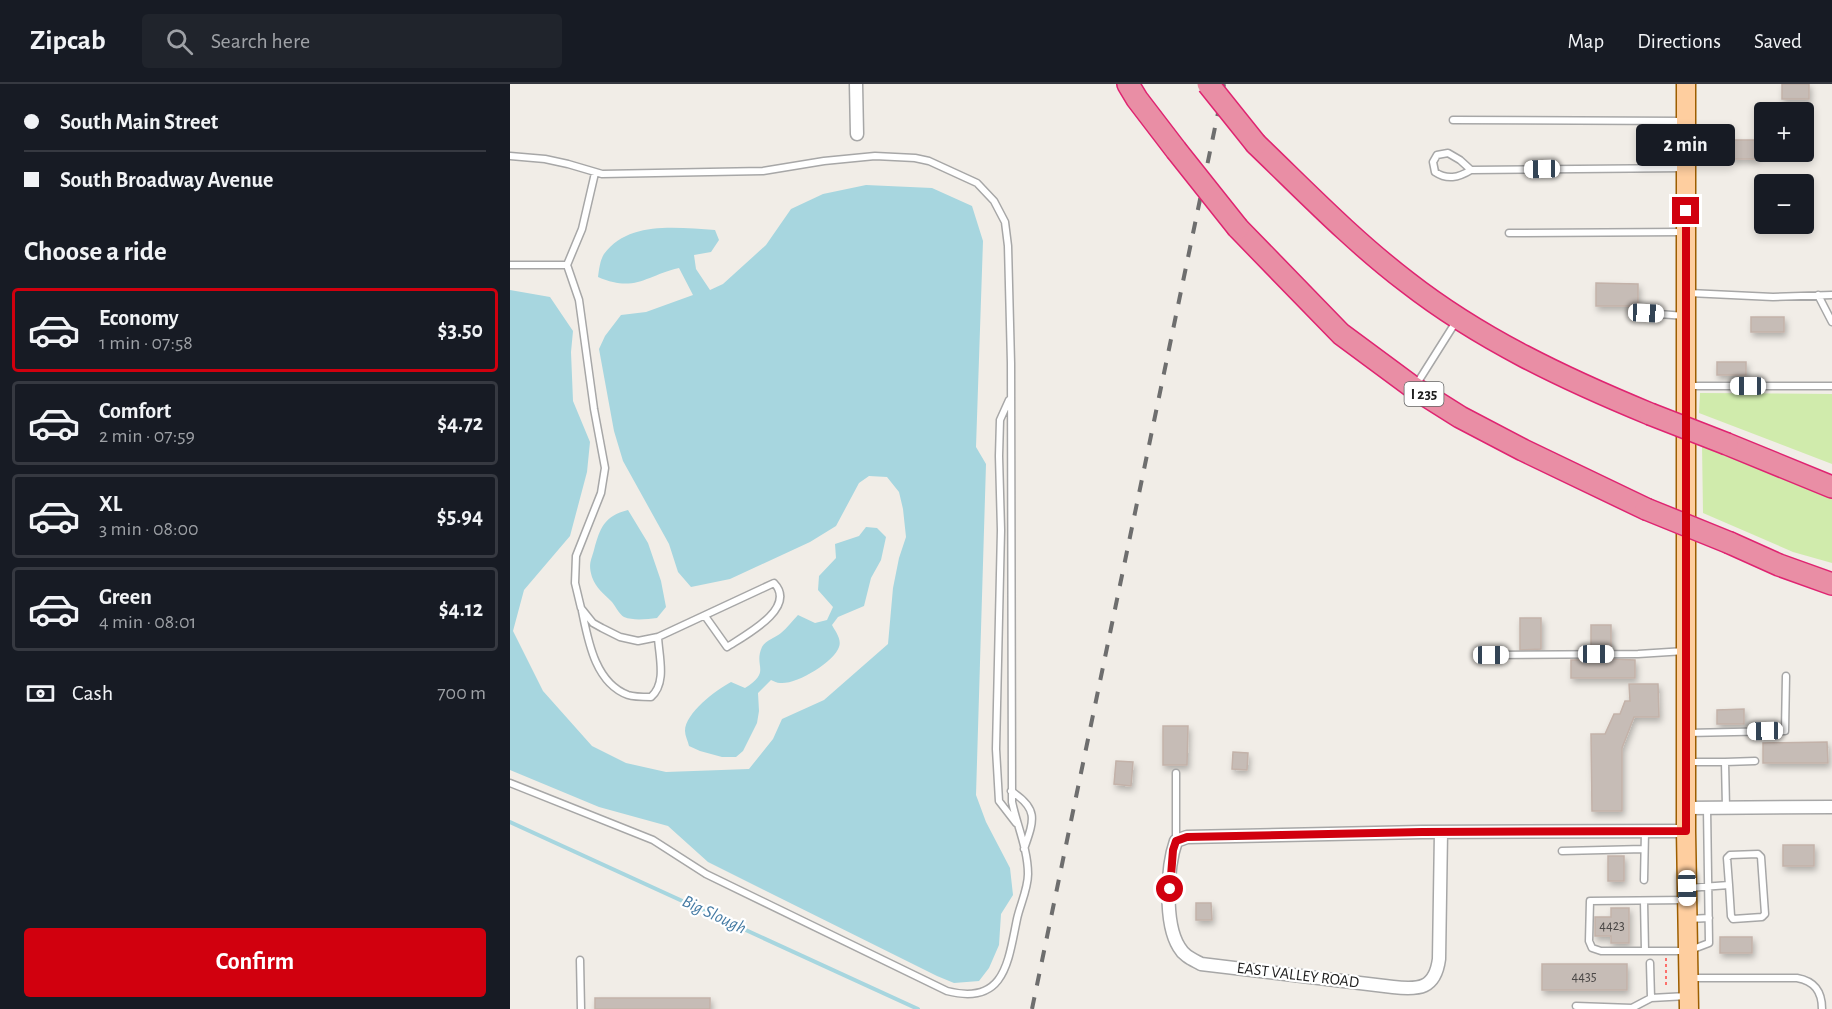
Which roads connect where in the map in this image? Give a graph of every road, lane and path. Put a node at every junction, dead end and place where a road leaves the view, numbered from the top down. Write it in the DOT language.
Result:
graph roads {
  1 [pos="856,84"];
  2 [pos="1128,84"];
  3 [pos="1208,84"];
  4 [pos="1686,84"];
  5 [pos="1453,120"];
  6 [pos="1686,121"];
  7 [pos="857,134"];
  8 [pos="510,156"];
  9 [pos="1686,168"];
  10 [pos="1471,170"];
  11 [pos="595,173"];
  12 [pos="1686,232"];
  13 [pos="1509,233"];
  14 [pos="510,265"];
  15 [pos="567,265"];
  16 [pos="1686,293"];
  17 [pos="1832,295"];
  18 [pos="1818,296"];
  19 [pos="1646,313"];
  20 [pos="1686,316"];
  21 [pos="1458,319"];
  22 [pos="1832,322"];
  23 [pos="1686,386"];
  24 [pos="1832,386"];
  25 [pos="1414,388"];
  26 [pos="1011,396"];
  27 [pos="1727,444"];
  28 [pos="1832,478"];
  29 [pos="1832,487"];
  30 [pos="1779,565"];
  31 [pos="1832,578"];
  32 [pos="1832,584"];
  33 [pos="581,608"];
  34 [pos="705,616"];
  35 [pos="658,637"];
  36 [pos="1686,651"];
  37 [pos="1491,655"];
  38 [pos="1786,676"];
  39 [pos="1686,732"];
  40 [pos="1755,761"];
  41 [pos="1686,762"];
  42 [pos="1725,762"];
  43 [pos="1176,773"];
  44 [pos="510,783"];
  45 [pos="1011,791"];
  46 [pos="1707,807"];
  47 [pos="1726,807"];
  48 [pos="1832,807"];
  49 [pos="1686,808"];
  50 [pos="1016,824"];
  51 [pos="1645,831"];
  52 [pos="1686,831"];
  53 [pos="1441,832"];
  54 [pos="1176,841"];
  55 [pos="1024,849"];
  56 [pos="1644,849"];
  57 [pos="1562,851"];
  58 [pos="1644,880"];
  59 [pos="1729,885"];
  60 [pos="1708,886"];
  61 [pos="1687,894"];
  62 [pos="1644,901"];
  63 [pos="1688,918"];
  64 [pos="1709,918"];
  65 [pos="1645,951"];
  66 [pos="1688,951"];
  67 [pos="1666,954"];
  68 [pos="580,960"];
  69 [pos="1650,963"];
  70 [pos="1688,994"];
  71 [pos="1666,996"];
  72 [pos="1651,998"];
  73 [pos="1576,1006"];
  74 [pos="581,1009"];
  75 [pos="1822,1009"];
  1 -- 7 [label="street"];
  2 -- 25 [label="highway, I 235, bridge"];
  3 -- 21 [label="highway, bridge"];
  4 -- 6 [label="main road"];
  5 -- 6 [label="lane"];
  6 -- 9 [label="main road"];
  8 -- 11 [label="lane"];
  9 -- 10 [label="lane"];
  9 -- 12 [label="main road"];
  10 -- 10 [label="lane"];
  11 -- 15 [label="lane"];
  11 -- 26 [label="lane"];
  12 -- 13 [label="lane"];
  12 -- 16 [label="main road"];
  14 -- 15 [label="lane"];
  15 -- 33 [label="lane"];
  16 -- 18 [label="lane"];
  16 -- 20 [label="main road"];
  17 -- 18 [label="lane"];
  18 -- 22 [label="lane"];
  19 -- 20 [label="lane"];
  20 -- 23 [label="main road"];
  21 -- 25 [label="lane"];
  21 -- 27 [label="highway, bridge"];
  23 -- 24 [label="lane"];
  23 -- 36 [label="main road"];
  25 -- 30 [label="highway, I 235, bridge"];
  26 -- 45 [label="lane"];
  26 -- 50 [label="lane"];
  27 -- 28 [label="highway"];
  27 -- 29 [label="highway"];
  30 -- 31 [label="highway"];
  30 -- 32 [label="highway"];
  33 -- 35 [label="lane"];
  33 -- 35 [label="lane"];
  34 -- 34 [label="lane"];
  34 -- 35 [label="lane"];
  36 -- 37 [label="lane"];
  36 -- 39 [label="main road"];
  38 -- 39 [label="lane"];
  39 -- 41 [label="main road"];
  40 -- 42 [label="lane"];
  41 -- 42 [label="lane"];
  41 -- 49 [label="main road"];
  42 -- 47 [label="lane"];
  43 -- 54 [label="lane"];
  44 -- 55 [label="lane"];
  45 -- 50 [label="lane"];
  45 -- 55 [label="lane"];
  46 -- 47 [label="street"];
  46 -- 49 [label="street"];
  46 -- 60 [label="lane"];
  47 -- 48 [label="street"];
  49 -- 52 [label="main road"];
  50 -- 55 [label="lane"];
  51 -- 52 [label="street"];
  51 -- 53 [label="street"];
  51 -- 56 [label="lane"];
  52 -- 61 [label="main road"];
  53 -- 54 [label="street"];
  53 -- 54 [label="street, EAST VALLEY ROAD"];
  56 -- 57 [label="lane"];
  56 -- 58 [label="lane"];
  59 -- 59 [label="lane"];
  59 -- 60 [label="lane"];
  60 -- 61 [label="lane"];
  60 -- 64 [label="lane"];
  61 -- 62 [label="lane"];
  61 -- 63 [label="main road"];
  62 -- 65 [label="lane"];
  62 -- 65 [label="lane"];
  63 -- 64 [label="lane"];
  63 -- 66 [label="main road"];
  64 -- 66 [label="lane"];
  65 -- 66 [label="lane"];
  66 -- 70 [label="main road"];
  67 -- 71 [label="path"];
  68 -- 74 [label="lane"];
  69 -- 72 [label="lane"];
  70 -- 71 [label="lane"];
  70 -- 75 [label="lane"];
  71 -- 72 [label="lane"];
  72 -- 73 [label="lane"];
}
